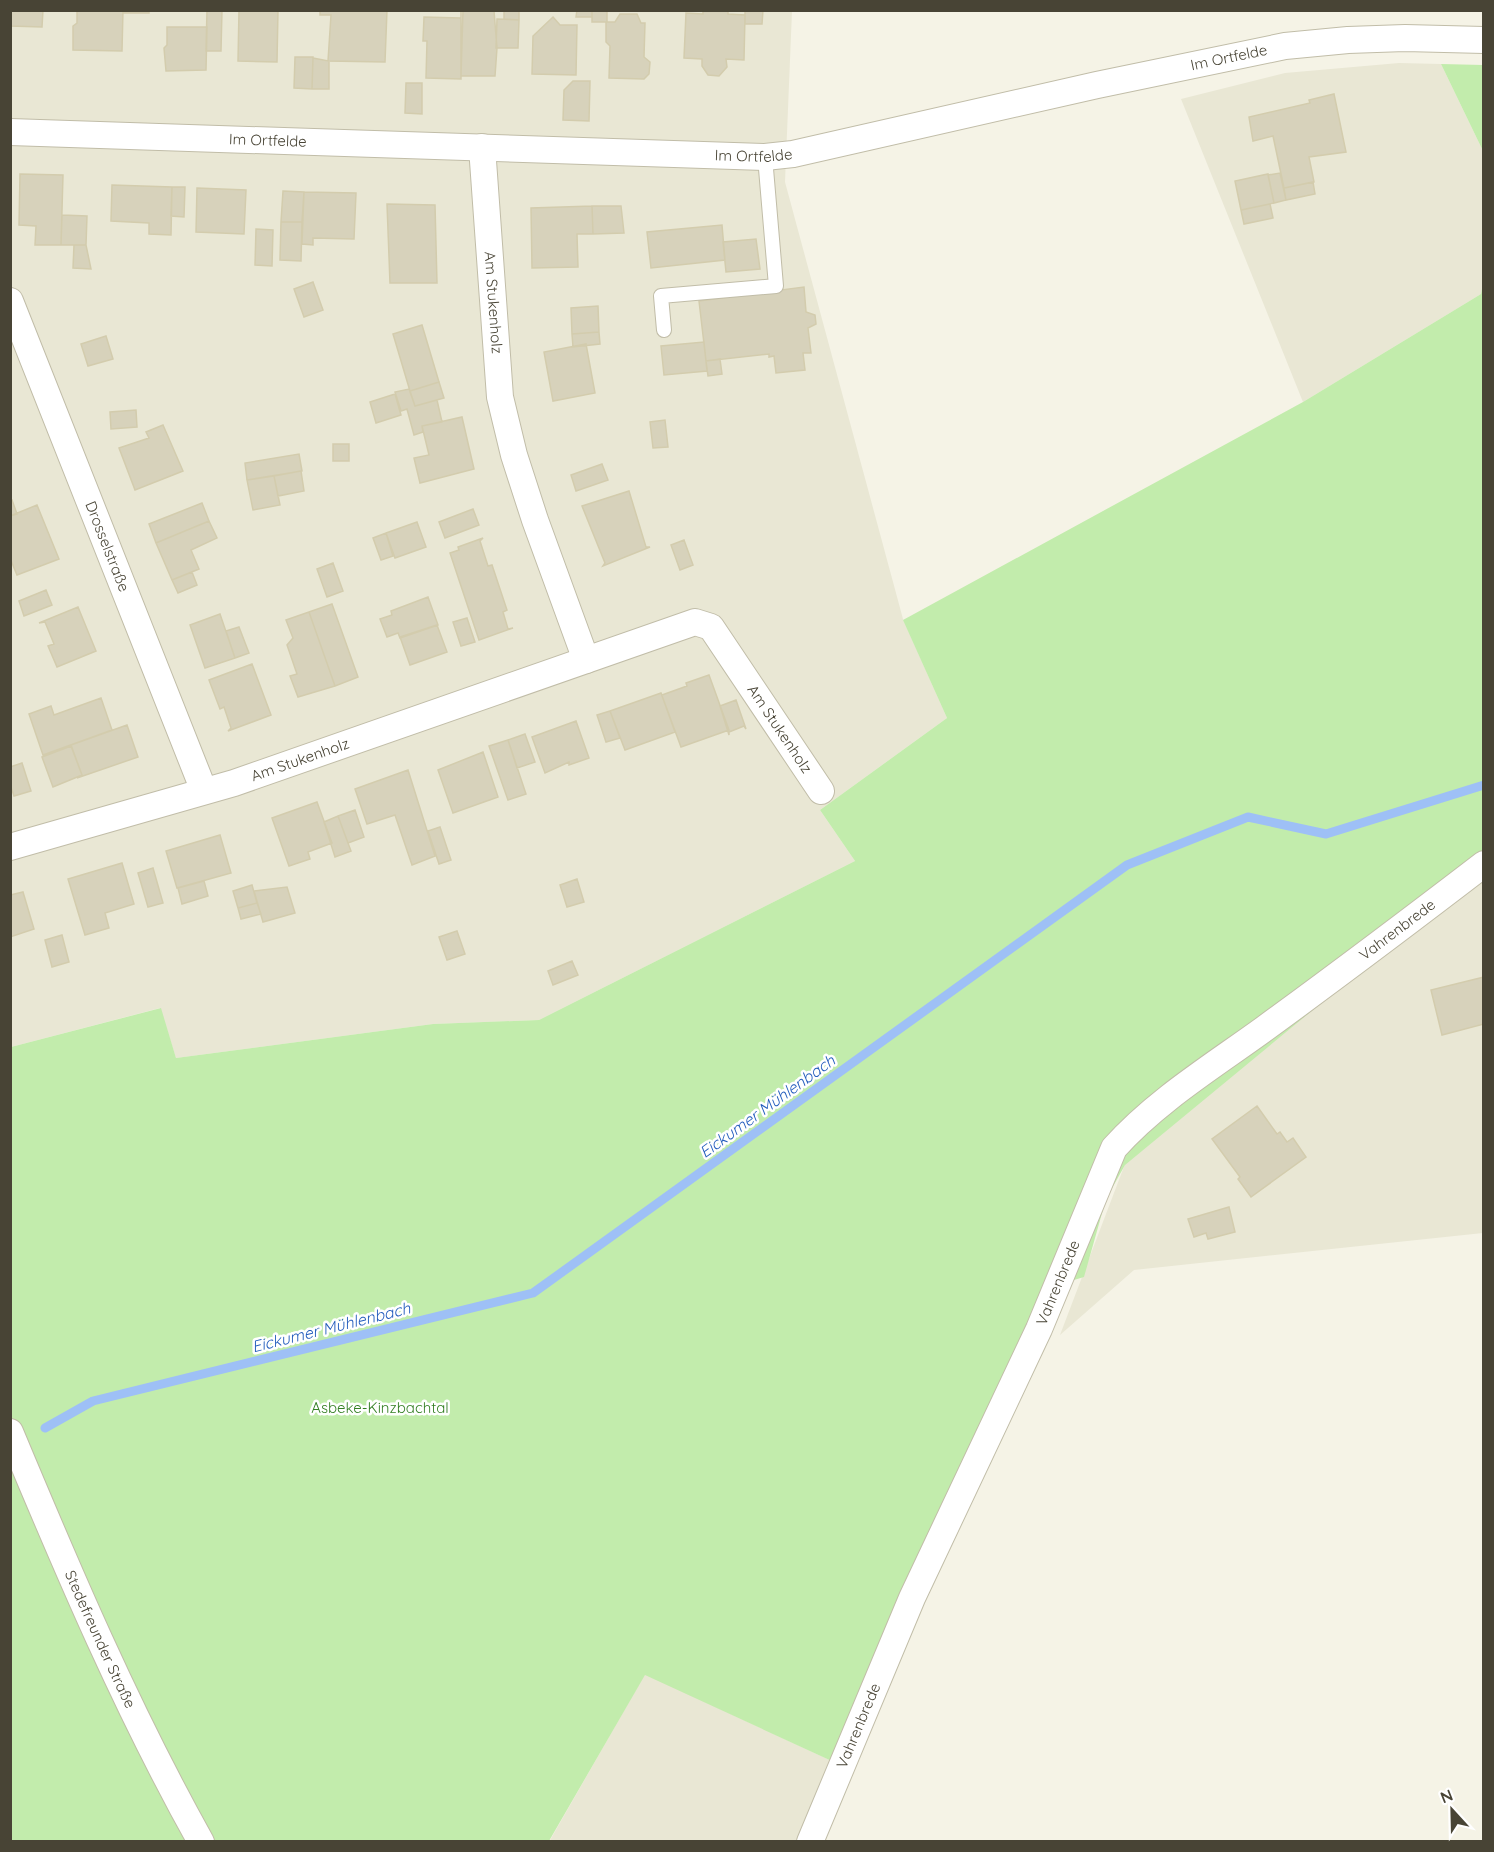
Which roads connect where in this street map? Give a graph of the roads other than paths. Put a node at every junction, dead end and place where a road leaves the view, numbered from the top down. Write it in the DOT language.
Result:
graph roads {
  1 [pos="1484,40"];
  2 [pos="10,132"];
  3 [pos="482,147"];
  4 [pos="765,157"];
  5 [pos="10,301"];
  6 [pos="664,330"];
  7 [pos="586,660"];
  8 [pos="204,791"];
  9 [pos="821,791"];
  10 [pos="10,847"];
  11 [pos="1484,864"];
  12 [pos="10,1432"];
  13 [pos="22,1488"];
  14 [pos="201,1842"];
  15 [pos="810,1842"];
  1 -- 4 [label="street, Im Ortfelde"];
  2 -- 3 [label="street, Im Ortfelde"];
  3 -- 4 [label="street, Im Ortfelde"];
  3 -- 7 [label="street, Am Stukenholz"];
  4 -- 6 [label="lane"];
  5 -- 8 [label="street, Drosselstraße"];
  7 -- 8 [label="street, Am Stukenholz"];
  7 -- 9 [label="street, Am Stukenholz"];
  8 -- 10 [label="street, Am Stukenholz"];
  11 -- 15 [label="street, Vahrenbrede"];
  12 -- 13 [label="street, Stedefreunder Straße"];
  13 -- 14 [label="street, Stedefreunder Straße"];
}
